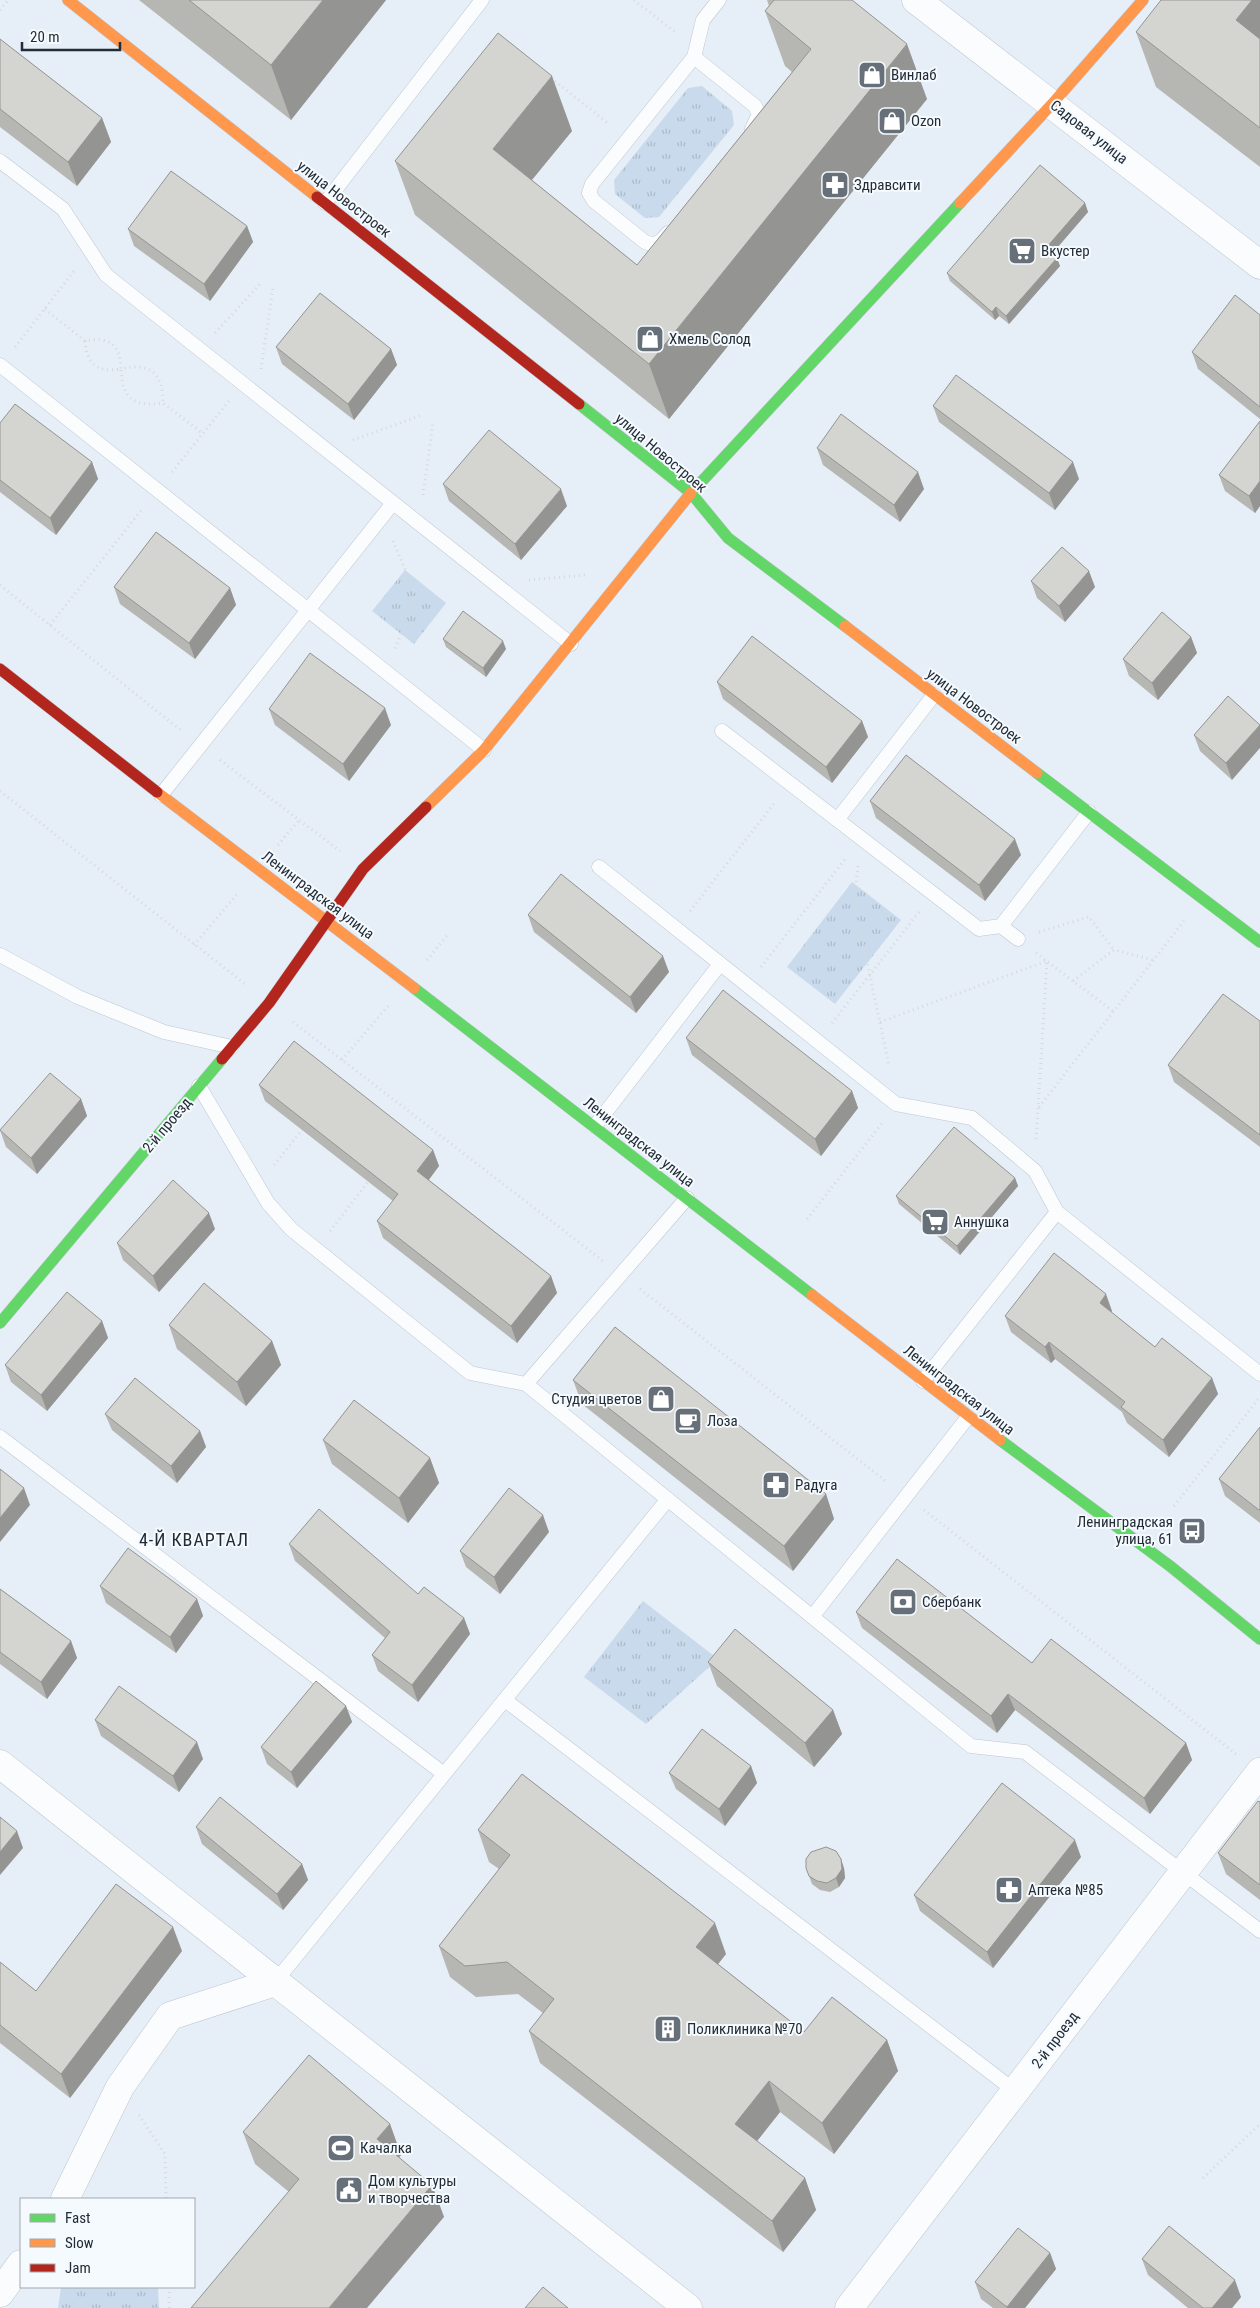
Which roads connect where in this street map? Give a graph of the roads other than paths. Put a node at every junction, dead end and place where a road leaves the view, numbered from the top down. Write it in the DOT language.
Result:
graph roads {
  1 [pos="68,0"];
  2 [pos="482,0"];
  3 [pos="719,0"];
  4 [pos="916,0"];
  5 [pos="1144,0"];
  6 [pos="695,53"];
  7 [pos="1052,104"];
  8 [pos="745,138"];
  9 [pos="0,161"];
  10 [pos="325,203"];
  11 [pos="674,226"];
  12 [pos="1260,264"];
  13 [pos="0,365"];
  14 [pos="691,493"];
  15 [pos="393,503"];
  16 [pos="308,610"];
  17 [pos="571,644"];
  18 [pos="0,669"];
  19 [pos="934,695"];
  20 [pos="722,731"];
  21 [pos="484,750"];
  22 [pos="161,795"];
  23 [pos="1089,812"];
  24 [pos="837,820"];
  25 [pos="599,867"];
  26 [pos="325,920"];
  27 [pos="1001,926"];
  28 [pos="1018,939"];
  29 [pos="1260,942"];
  30 [pos="0,955"];
  31 [pos="720,964"];
  32 [pos="232,1047"];
  33 [pos="199,1086"];
  34 [pos="595,1126"];
  35 [pos="687,1198"];
  36 [pos="1058,1212"];
  37 [pos="0,1324"];
  38 [pos="1260,1374"];
  39 [pos="923,1381"];
  40 [pos="526,1384"];
  41 [pos="968,1418"];
  42 [pos="0,1436"];
  43 [pos="668,1499"];
  44 [pos="812,1617"];
  45 [pos="1260,1639"];
  46 [pos="505,1700"];
  47 [pos="0,1764"];
  48 [pos="1249,1764"];
  49 [pos="444,1774"];
  50 [pos="1183,1873"];
  51 [pos="1260,1931"];
  52 [pos="275,1982"];
  53 [pos="1016,2091"];
  54 [pos="66,2198"];
  55 [pos="20,2265"];
  56 [pos="0,2293"];
  57 [pos="688,2308"];
  58 [pos="849,2308"];
  1 -- 10 [label="street, улица Новостроек"];
  2 -- 10 [label="lane"];
  3 -- 6 [label="lane"];
  4 -- 7 [label="street, Садовая улица"];
  5 -- 7 [label="street, 2-й проезд"];
  6 -- 8 [label="lane"];
  6 -- 11 [label="lane"];
  7 -- 12 [label="street, Садовая улица"];
  7 -- 14 [label="street, 2-й проезд"];
  9 -- 15 [label="lane"];
  10 -- 14 [label="street, улица Новостроек"];
  13 -- 16 [label="lane"];
  14 -- 17 [label="street, 2-й проезд"];
  14 -- 19 [label="street, улица Новостроек"];
  15 -- 16 [label="lane"];
  15 -- 17 [label="lane"];
  16 -- 21 [label="lane"];
  16 -- 22 [label="lane"];
  17 -- 21 [label="street, 2-й проезд"];
  18 -- 22 [label="street, Ленинградская улица"];
  19 -- 23 [label="street, улица Новостроек"];
  19 -- 24 [label="lane"];
  20 -- 24 [label="lane"];
  21 -- 26 [label="street, 2-й проезд"];
  22 -- 26 [label="street, Ленинградская улица"];
  23 -- 27 [label="lane"];
  23 -- 29 [label="street, улица Новостроек"];
  24 -- 27 [label="lane"];
  25 -- 31 [label="lane"];
  26 -- 32 [label="street, 2-й проезд"];
  26 -- 34 [label="street, Ленинградская улица"];
  27 -- 28 [label="lane"];
  30 -- 32 [label="lane"];
  31 -- 34 [label="lane"];
  31 -- 36 [label="lane"];
  32 -- 33 [label="street, 2-й проезд"];
  33 -- 37 [label="street, 2-й проезд"];
  33 -- 40 [label="lane"];
  34 -- 35 [label="street, Ленинградская улица"];
  35 -- 39 [label="street, Ленинградская улица"];
  35 -- 40 [label="lane"];
  36 -- 38 [label="lane"];
  36 -- 39 [label="lane"];
  39 -- 41 [label="street, Ленинградская улица"];
  40 -- 43 [label="lane"];
  41 -- 44 [label="lane"];
  41 -- 45 [label="street, Ленинградская улица"];
  42 -- 49 [label="lane"];
  43 -- 44 [label="lane"];
  43 -- 46 [label="lane"];
  44 -- 50 [label="lane"];
  46 -- 49 [label="lane"];
  46 -- 53 [label="lane"];
  47 -- 52 [label="street"];
  48 -- 50 [label="street, 2-й проезд"];
  49 -- 52 [label="lane"];
  50 -- 51 [label="lane"];
  50 -- 53 [label="street, 2-й проезд"];
  52 -- 54 [label="street"];
  52 -- 57 [label="street"];
  53 -- 58 [label="street, 2-й проезд"];
  55 -- 56 [label="street"];
}
